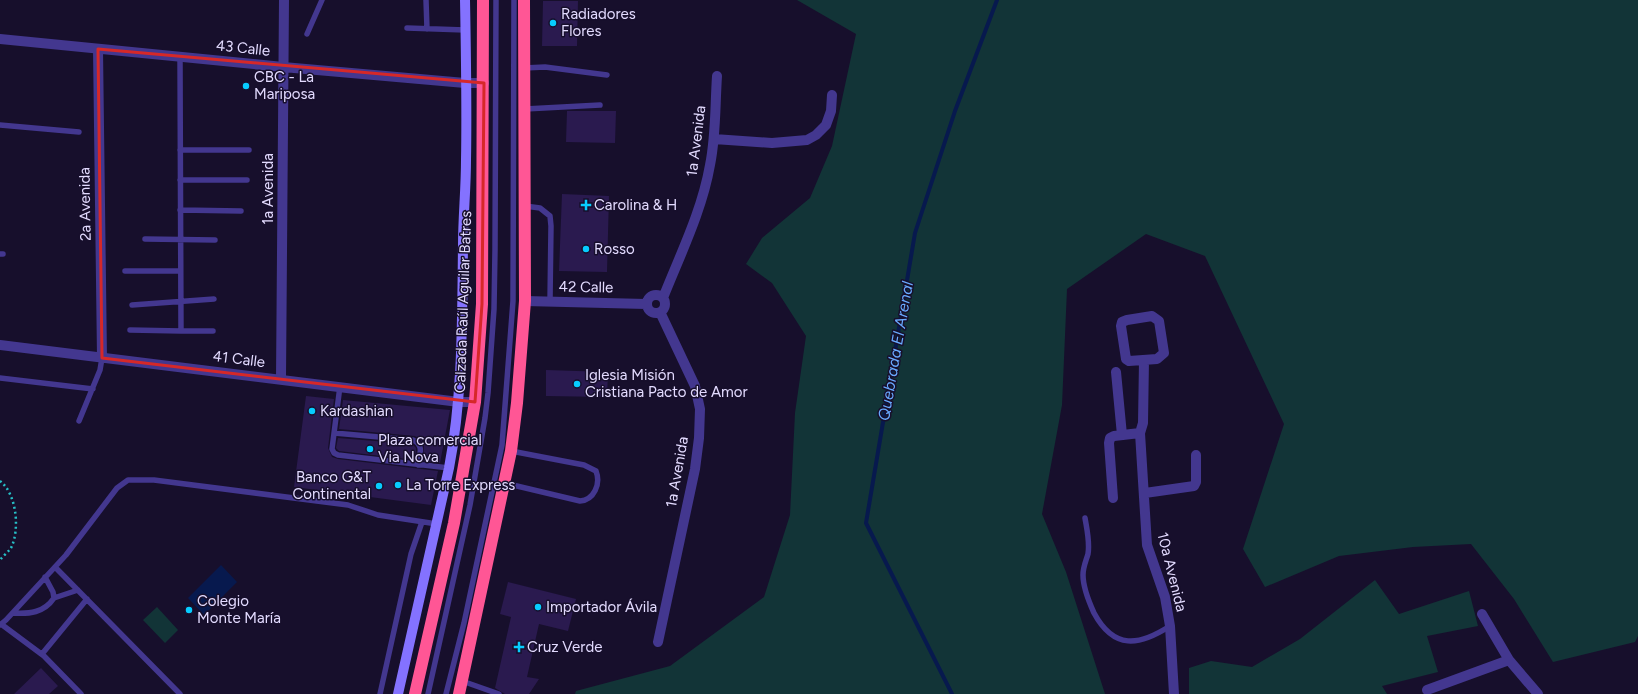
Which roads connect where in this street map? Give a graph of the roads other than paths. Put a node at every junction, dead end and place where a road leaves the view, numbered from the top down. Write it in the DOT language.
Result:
graph roads {
  1 [pos="284,0"];
  2 [pos="322,0"];
  3 [pos="426,0"];
  4 [pos="465,0"];
  5 [pos="483,0"];
  6 [pos="496,0"];
  7 [pos="514,0"];
  8 [pos="524,0"];
  9 [pos="407,28"];
  10 [pos="427,29"];
  11 [pos="465,30"];
  12 [pos="307,34"];
  13 [pos="0,39"];
  14 [pos="98,49"];
  15 [pos="180,57"];
  16 [pos="283,67"];
  17 [pos="524,68"];
  18 [pos="607,75"];
  19 [pos="717,76"];
  20 [pos="465,83"];
  21 [pos="484,83"];
  22 [pos="832,95"];
  23 [pos="600,105"];
  24 [pos="525,109"];
  25 [pos="0,125"];
  26 [pos="79,132"];
  27 [pos="714,139"];
  28 [pos="180,150"];
  29 [pos="248,150"];
  30 [pos="180,180"];
  31 [pos="247,180"];
  32 [pos="525,206"];
  33 [pos="180,210"];
  34 [pos="241,211"];
  35 [pos="145,239"];
  36 [pos="181,239"];
  37 [pos="215,240"];
  38 [pos="125,271"];
  39 [pos="180,271"];
  40 [pos="663,298"];
  41 [pos="214,299"];
  42 [pos="525,301"];
  43 [pos="550,301"];
  44 [pos="180,303"];
  45 [pos="646,304"];
  46 [pos="132,305"];
  47 [pos="660,312"];
  48 [pos="130,330"];
  49 [pos="181,331"];
  50 [pos="213,331"];
  51 [pos="0,345"];
  52 [pos="102,358"];
  53 [pos="1144,360"];
  54 [pos="1116,372"];
  55 [pos="0,378"];
  56 [pos="281,379"];
  57 [pos="340,386"];
  58 [pos="93,389"];
  59 [pos="458,402"];
  60 [pos="475,402"];
  61 [pos="79,421"];
  62 [pos="334,433"];
  63 [pos="1140,433"];
  64 [pos="1122,435"];
  65 [pos="511,450"];
  66 [pos="1196,455"];
  67 [pos="418,465"];
  68 [pos="449,468"];
  69 [pos="504,483"];
  70 [pos="1145,493"];
  71 [pos="1113,498"];
  72 [pos="1085,518"];
  73 [pos="422,522"];
  74 [pos="437,524"];
  75 [pos="55,566"];
  76 [pos="45,577"];
  77 [pos="78,590"];
  78 [pos="54,598"];
  79 [pos="87,599"];
  80 [pos="12,613"];
  81 [pos="1482,614"];
  82 [pos="1,624"];
  83 [pos="1170,626"];
  84 [pos="658,642"];
  85 [pos="42,654"];
  86 [pos="1509,660"];
  87 [pos="462,681"];
  88 [pos="1427,690"];
  89 [pos="81,694"];
  90 [pos="180,694"];
  91 [pos="380,694"];
  92 [pos="398,694"];
  93 [pos="415,694"];
  94 [pos="428,694"];
  95 [pos="446,694"];
  96 [pos="459,694"];
  97 [pos="499,694"];
  98 [pos="1174,694"];
  99 [pos="1538,694"];
  1 -- 16 [label="street, 1a Avenida"];
  2 -- 12 [label="lane"];
  3 -- 10 [label="lane"];
  4 -- 11 [label="street"];
  5 -- 21 [label="highway, Calzada Raúl Aguilar Batres"];
  6 -- 94 [label="lane"];
  7 -- 95 [label="lane"];
  8 -- 17 [label="highway"];
  9 -- 10 [label="lane"];
  10 -- 11 [label="lane"];
  11 -- 20 [label="street"];
  13 -- 14 [label="street, 43 Calle"];
  14 -- 15 [label="street, 43 Calle"];
  14 -- 52 [label="street, 2a Avenida"];
  15 -- 16 [label="street, 43 Calle"];
  15 -- 28 [label="lane"];
  16 -- 20 [label="street, 43 Calle"];
  16 -- 56 [label="street, 1a Avenida"];
  17 -- 18 [label="lane"];
  17 -- 24 [label="highway"];
  19 -- 27 [label="street, 1a Avenida"];
  20 -- 21 [label="street, 43 Calle"];
  20 -- 59 [label="street"];
  21 -- 60 [label="highway, Calzada Raúl Aguilar Batres"];
  22 -- 27 [label="street"];
  23 -- 24 [label="lane"];
  24 -- 32 [label="highway"];
  25 -- 26 [label="lane"];
  27 -- 40 [label="street, 1a Avenida"];
  28 -- 29 [label="lane"];
  28 -- 30 [label="lane"];
  30 -- 31 [label="lane"];
  30 -- 33 [label="lane"];
  32 -- 42 [label="highway"];
  32 -- 43 [label="lane"];
  33 -- 34 [label="lane"];
  33 -- 36 [label="lane"];
  35 -- 36 [label="lane"];
  36 -- 37 [label="lane"];
  36 -- 39 [label="lane"];
  38 -- 39 [label="lane"];
  39 -- 44 [label="lane"];
  40 -- 45 [label="street"];
  40 -- 47 [label="street"];
  41 -- 44 [label="lane"];
  42 -- 43 [label="street, 42 Calle"];
  42 -- 65 [label="highway"];
  43 -- 45 [label="street, 42 Calle"];
  44 -- 46 [label="lane"];
  44 -- 49 [label="lane"];
  45 -- 47 [label="street"];
  47 -- 84 [label="street, 1a Avenida"];
  48 -- 49 [label="lane"];
  49 -- 50 [label="lane"];
  51 -- 52 [label="street, 41 Calle"];
  52 -- 56 [label="street, 41 Calle"];
  52 -- 58 [label="lane"];
  53 -- 53 [label="street"];
  53 -- 63 [label="street, 10a Avenida"];
  54 -- 64 [label="street"];
  55 -- 58 [label="lane"];
  56 -- 57 [label="street, 41 Calle"];
  57 -- 59 [label="street, 41 Calle"];
  57 -- 62 [label="lane"];
  58 -- 61 [label="lane"];
  59 -- 60 [label="street, 41 Calle"];
  59 -- 68 [label="street"];
  60 -- 93 [label="highway, Calzada Raúl Aguilar Batres"];
  62 -- 67 [label="lane"];
  62 -- 67 [label="lane"];
  63 -- 64 [label="street"];
  63 -- 70 [label="street, 10a Avenida"];
  64 -- 71 [label="street"];
  65 -- 69 [label="highway"];
  65 -- 69 [label="lane"];
  66 -- 70 [label="street"];
  67 -- 68 [label="lane"];
  68 -- 74 [label="street"];
  69 -- 87 [label="highway"];
  70 -- 83 [label="street, 10a Avenida"];
  72 -- 83 [label="lane"];
  73 -- 74 [label="lane"];
  73 -- 75 [label="lane"];
  73 -- 91 [label="lane"];
  74 -- 92 [label="street"];
  75 -- 76 [label="lane"];
  75 -- 77 [label="lane"];
  76 -- 78 [label="lane"];
  76 -- 80 [label="lane"];
  77 -- 78 [label="lane"];
  77 -- 79 [label="lane"];
  78 -- 80 [label="lane"];
  79 -- 85 [label="lane"];
  79 -- 90 [label="lane"];
  80 -- 82 [label="lane"];
  81 -- 86 [label="street"];
  82 -- 85 [label="lane"];
  83 -- 98 [label="street, 10a Avenida"];
  85 -- 89 [label="lane"];
  86 -- 88 [label="street"];
  86 -- 99 [label="street"];
  87 -- 96 [label="highway"];
  87 -- 97 [label="lane"];
}
